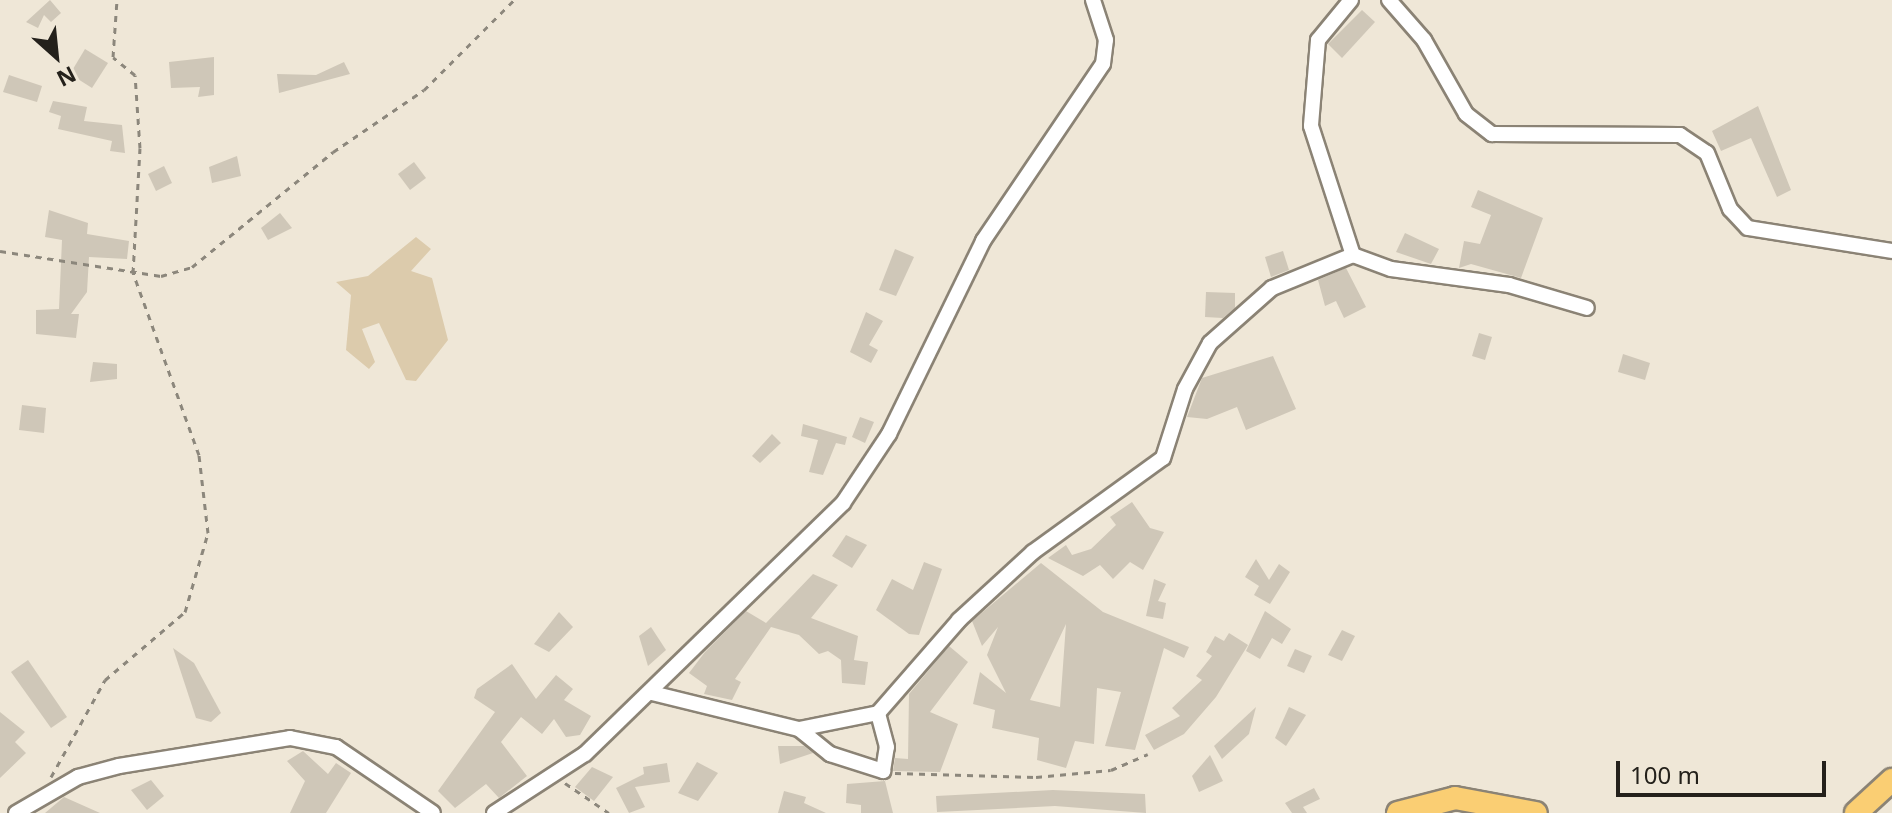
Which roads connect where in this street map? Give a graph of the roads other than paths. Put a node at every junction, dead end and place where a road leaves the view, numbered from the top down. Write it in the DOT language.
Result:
graph roads {
  1 [pos="1093,0"];
  2 [pos="1351,0"];
  3 [pos="1389,0"];
  4 [pos="1892,251"];
  5 [pos="1353,255"];
  6 [pos="1587,308"];
  7 [pos="652,693"];
  8 [pos="878,713"];
  9 [pos="799,729"];
  10 [pos="1892,780"];
  11 [pos="16,813"];
  12 [pos="433,813"];
  13 [pos="494,813"];
  14 [pos="1398,813"];
  15 [pos="1536,813"];
  16 [pos="1856,813"];
  1 -- 7 [label="street"];
  2 -- 5 [label="street"];
  3 -- 4 [label="street"];
  5 -- 6 [label="street"];
  5 -- 8 [label="street"];
  7 -- 9 [label="street"];
  7 -- 13 [label="street"];
  8 -- 9 [label="street"];
  8 -- 9 [label="street"];
  10 -- 16 [label="highway"];
  11 -- 12 [label="street"];
  14 -- 15 [label="highway"];
}
